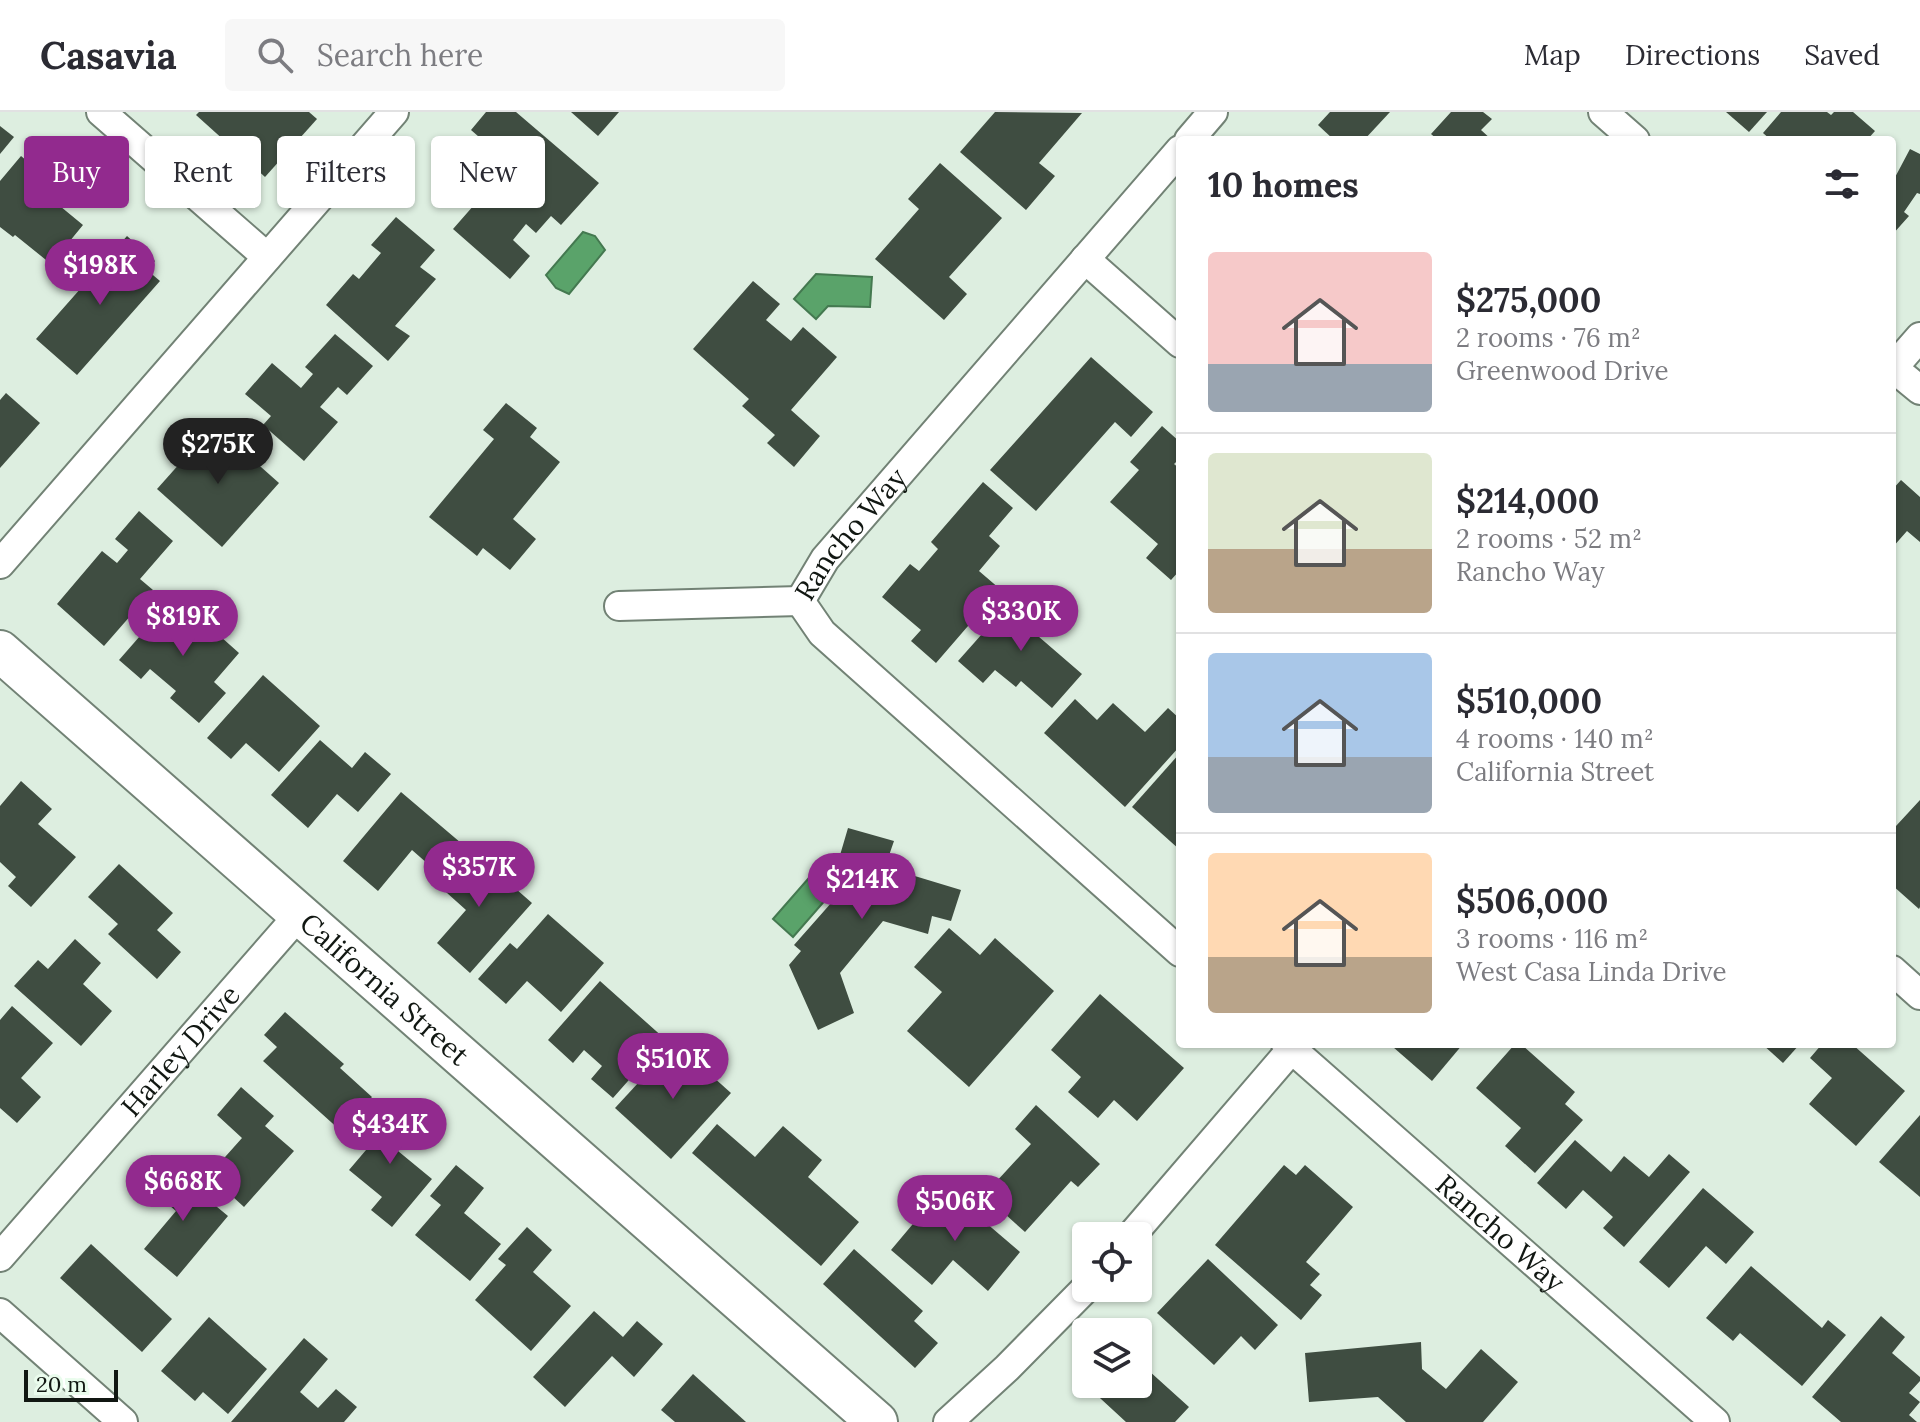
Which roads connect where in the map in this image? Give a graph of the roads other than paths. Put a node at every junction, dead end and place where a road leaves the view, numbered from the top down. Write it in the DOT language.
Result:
graph roads {
  1 [pos="101,112"];
  2 [pos="394,112"];
  3 [pos="1213,112"];
  4 [pos="1603,112"];
  5 [pos="1192,136"];
  6 [pos="1630,136"];
  7 [pos="1176,155"];
  8 [pos="267,257"];
  9 [pos="1085,259"];
  10 [pos="1920,337"];
  11 [pos="1176,339"];
  12 [pos="1896,364"];
  13 [pos="1896,371"];
  14 [pos="1920,390"];
  15 [pos="0,564"];
  16 [pos="800,601"];
  17 [pos="619,606"];
  18 [pos="0,651"];
  19 [pos="298,916"];
  20 [pos="1176,948"];
  21 [pos="1896,974"];
  22 [pos="1920,995"];
  23 [pos="1289,1048"];
  24 [pos="1293,1048"];
  25 [pos="1143,1222"];
  26 [pos="0,1257"];
  27 [pos="1072,1302"];
  28 [pos="0,1313"];
  29 [pos="123,1422"];
  30 [pos="877,1422"];
  31 [pos="948,1422"];
  32 [pos="1715,1422"];
  1 -- 8 [label="street"];
  2 -- 8 [label="street"];
  3 -- 5 [label="street"];
  4 -- 6 [label="street"];
  7 -- 9 [label="street, Rancho Way"];
  8 -- 15 [label="street"];
  9 -- 11 [label="street"];
  9 -- 16 [label="street, Rancho Way"];
  10 -- 12 [label="street"];
  13 -- 14 [label="street"];
  16 -- 17 [label="street"];
  16 -- 20 [label="street, Rancho Way"];
  18 -- 19 [label="street, California Street"];
  19 -- 26 [label="street, Harley Drive"];
  19 -- 30 [label="street, California Street"];
  21 -- 22 [label="street"];
  23 -- 25 [label="street"];
  24 -- 32 [label="street, Rancho Way"];
  27 -- 31 [label="street"];
  28 -- 29 [label="street"];
}
